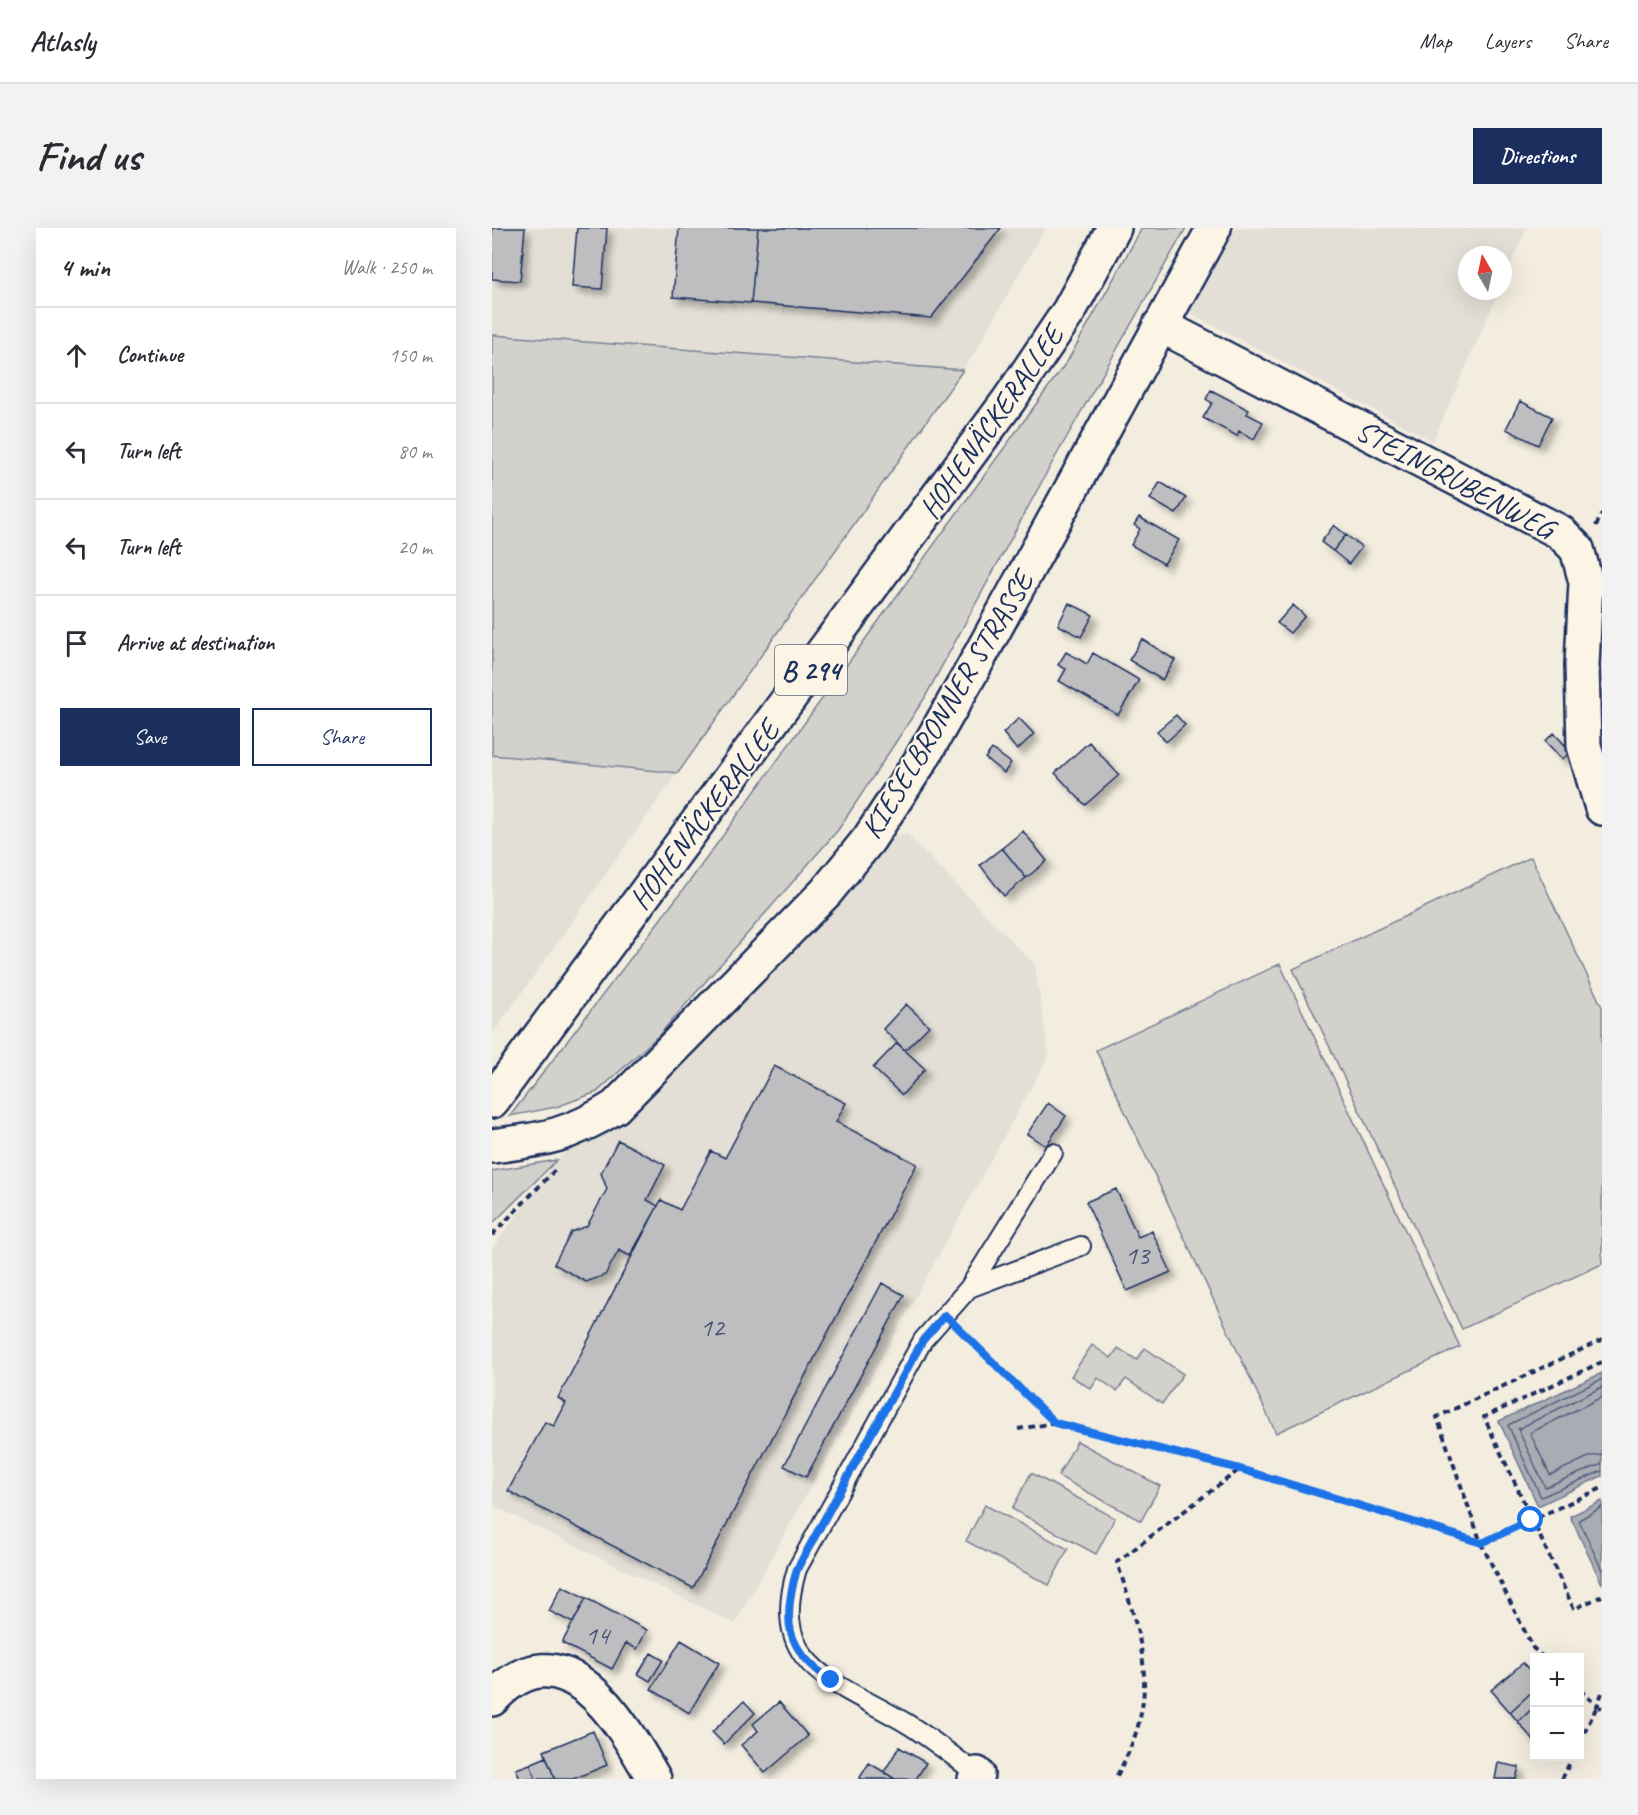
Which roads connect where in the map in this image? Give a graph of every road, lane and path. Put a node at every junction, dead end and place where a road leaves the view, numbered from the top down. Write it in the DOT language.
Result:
graph roads {
  1 [pos="1114,228"];
  2 [pos="1214,228"];
  3 [pos="1160,325"];
  4 [pos="1602,808"];
  5 [pos="492,1101"];
  6 [pos="492,1146"];
  7 [pos="551,1153"];
  8 [pos="1053,1153"];
  9 [pos="492,1235"];
  10 [pos="1081,1246"];
  11 [pos="969,1288"];
  12 [pos="945,1315"];
  13 [pos="1602,1340"];
  14 [pos="1602,1362"];
  15 [pos="1055,1423"];
  16 [pos="1018,1429"];
  17 [pos="1240,1469"];
  18 [pos="1602,1488"];
  19 [pos="1531,1520"];
  20 [pos="1482,1543"];
  21 [pos="1602,1596"];
  22 [pos="1538,1653"];
  23 [pos="1602,1693"];
  24 [pos="1584,1694"];
  25 [pos="492,1700"];
  26 [pos="1597,1706"];
  27 [pos="1602,1708"];
  28 [pos="1584,1734"];
  29 [pos="1571,1761"];
  30 [pos="976,1777"];
  31 [pos="654,1779"];
  32 [pos="1115,1779"];
  33 [pos="1562,1779"];
  1 -- 5 [label="street, HOHENÄCKERALLEE / B 294"];
  2 -- 3 [label="street, KIESELBRONNER STRASSE"];
  3 -- 4 [label="street, STEINGRUBENWEG"];
  3 -- 7 [label="street, KIESELBRONNER STRASSE"];
  6 -- 7 [label="street, KIESELBRONNER STRASSE"];
  7 -- 9 [label="path"];
  8 -- 11 [label="lane"];
  10 -- 11 [label="lane"];
  11 -- 12 [label="lane"];
  12 -- 15 [label="path"];
  12 -- 30 [label="lane"];
  13 -- 20 [label="path"];
  14 -- 19 [label="path"];
  15 -- 16 [label="path"];
  15 -- 17 [label="path"];
  17 -- 20 [label="path"];
  17 -- 32 [label="path"];
  18 -- 19 [label="path"];
  19 -- 20 [label="path"];
  19 -- 21 [label="path"];
  20 -- 22 [label="path"];
  23 -- 26 [label="path"];
  24 -- 26 [label="path"];
  25 -- 31 [label="street"];
  26 -- 27 [label="path"];
  26 -- 28 [label="path"];
  29 -- 33 [label="path"];
}
